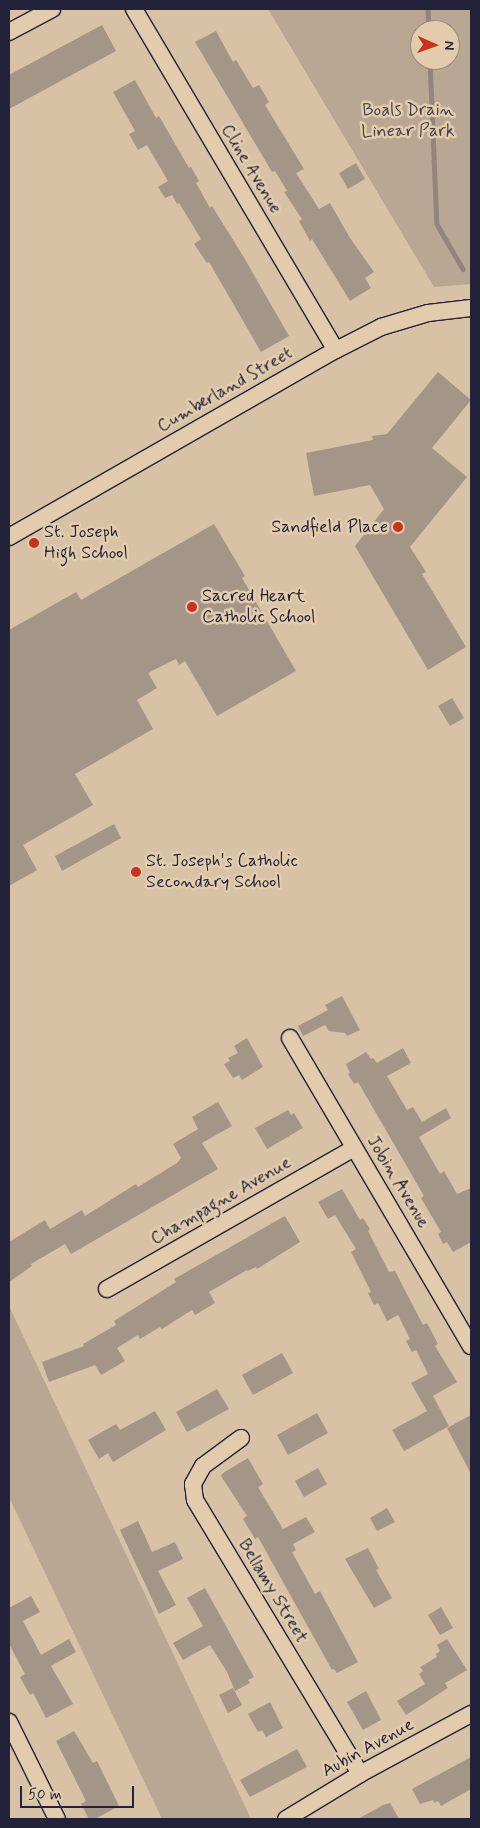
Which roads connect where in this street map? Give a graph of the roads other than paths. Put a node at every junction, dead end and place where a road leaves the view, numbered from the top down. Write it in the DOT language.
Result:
graph roads {
  1 [pos="52,9"];
  2 [pos="134,9"];
  3 [pos="9,32"];
  4 [pos="471,308"];
  5 [pos="336,350"];
  6 [pos="9,537"];
  7 [pos="290,1038"];
  8 [pos="354,1148"];
  9 [pos="107,1289"];
  10 [pos="471,1346"];
  11 [pos="241,1438"];
  12 [pos="471,1714"];
  13 [pos="9,1722"];
  14 [pos="360,1774"];
  15 [pos="57,1819"];
  16 [pos="286,1819"];
  1 -- 3 [label="street"];
  2 -- 5 [label="street, Cline Avenue"];
  4 -- 5 [label="street, Cumberland Street"];
  5 -- 6 [label="street, Cumberland Street"];
  7 -- 8 [label="street, Jobin Avenue"];
  8 -- 9 [label="street, Champagne Avenue"];
  8 -- 10 [label="street, Jobin Avenue"];
  11 -- 14 [label="street, Bellamy Street"];
  12 -- 14 [label="street, Aubin Avenue"];
  13 -- 15 [label="street"];
  14 -- 16 [label="street, Aubin Avenue"];
}
